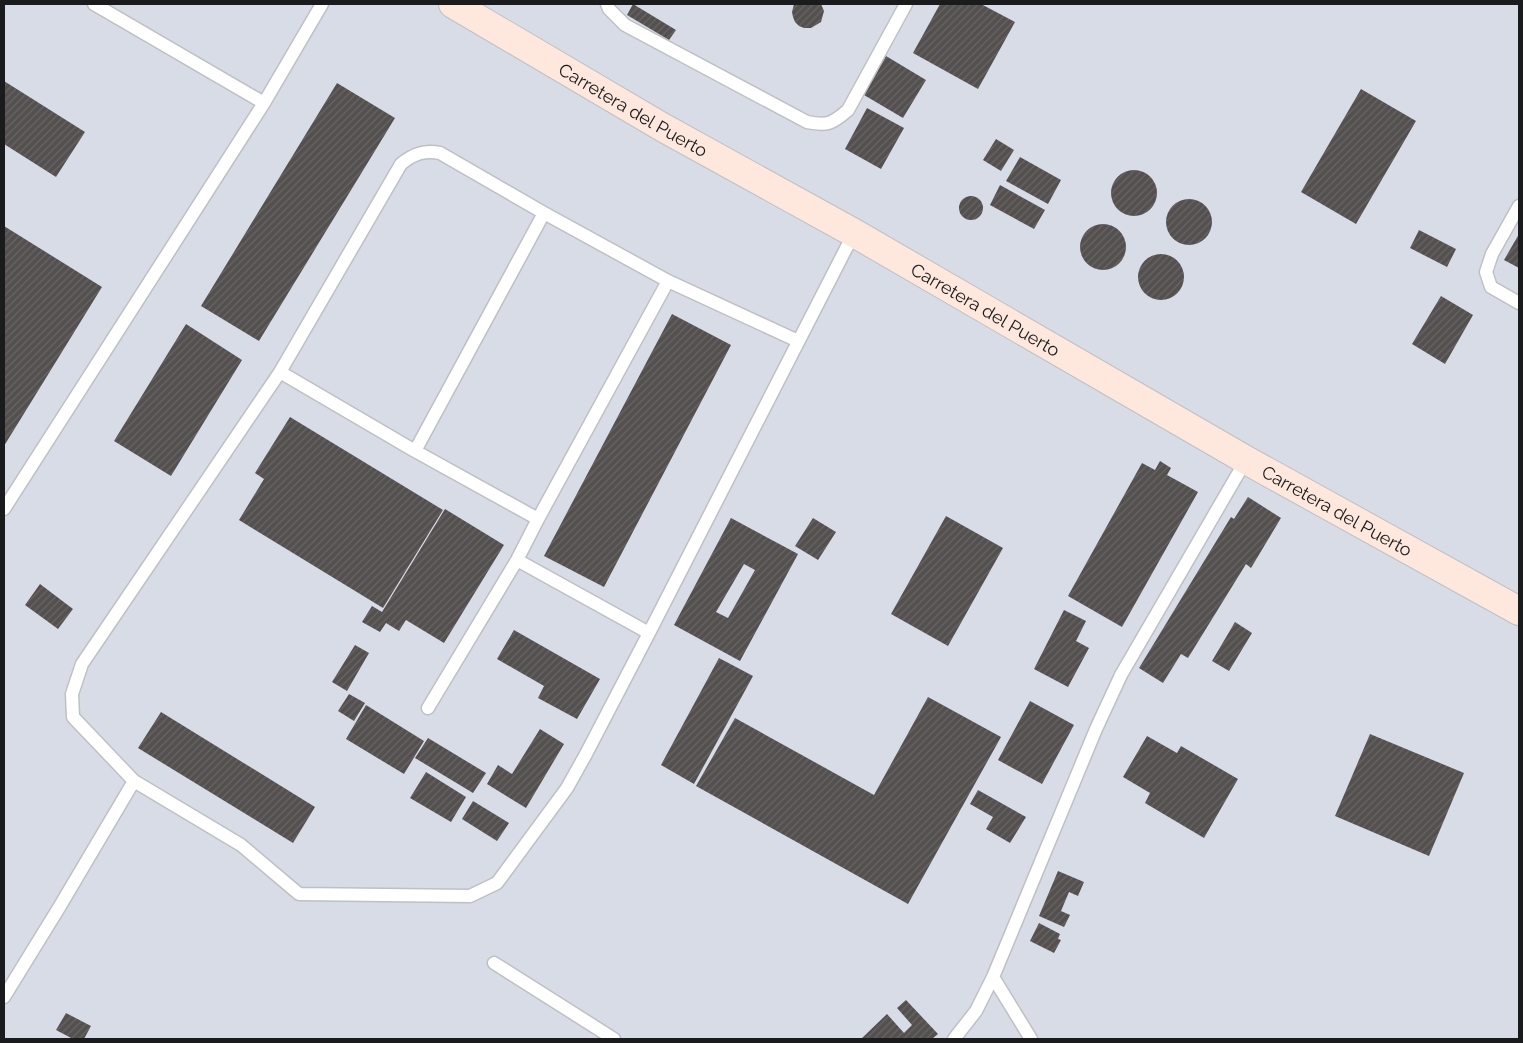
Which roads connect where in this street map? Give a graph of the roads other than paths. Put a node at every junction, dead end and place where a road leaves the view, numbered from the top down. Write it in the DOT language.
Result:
graph roads {
  1 [pos="94,4"];
  2 [pos="322,4"];
  3 [pos="453,4"];
  4 [pos="607,4"];
  5 [pos="906,4"];
  6 [pos="264,103"];
  7 [pos="1519,206"];
  8 [pos="544,213"];
  9 [pos="854,233"];
  10 [pos="668,281"];
  11 [pos="1519,303"];
  12 [pos="798,341"];
  13 [pos="280,372"];
  14 [pos="415,451"];
  15 [pos="1246,460"];
  16 [pos="4,509"];
  17 [pos="538,519"];
  18 [pos="517,560"];
  19 [pos="1519,611"];
  20 [pos="649,633"];
  21 [pos="428,708"];
  22 [pos="134,781"];
  23 [pos="494,963"];
  24 [pos="993,977"];
  25 [pos="4,997"];
  26 [pos="614,1039"];
  27 [pos="954,1039"];
  28 [pos="1031,1039"];
  1 -- 6 [label="lane"];
  2 -- 6 [label="lane"];
  3 -- 9 [label="main road, Carretera del Puerto"];
  4 -- 5 [label="lane"];
  6 -- 16 [label="lane"];
  7 -- 11 [label="lane"];
  8 -- 10 [label="lane"];
  8 -- 13 [label="lane"];
  8 -- 14 [label="lane"];
  9 -- 12 [label="lane"];
  9 -- 15 [label="main road, Carretera del Puerto"];
  10 -- 12 [label="lane"];
  10 -- 17 [label="lane"];
  12 -- 20 [label="lane"];
  13 -- 14 [label="lane"];
  13 -- 22 [label="lane"];
  14 -- 17 [label="lane"];
  15 -- 19 [label="main road, Carretera del Puerto"];
  15 -- 24 [label="lane"];
  17 -- 18 [label="lane"];
  18 -- 20 [label="lane"];
  18 -- 21 [label="lane"];
  20 -- 22 [label="lane"];
  22 -- 25 [label="lane"];
  23 -- 26 [label="lane"];
  24 -- 27 [label="lane"];
  24 -- 28 [label="lane"];
}
